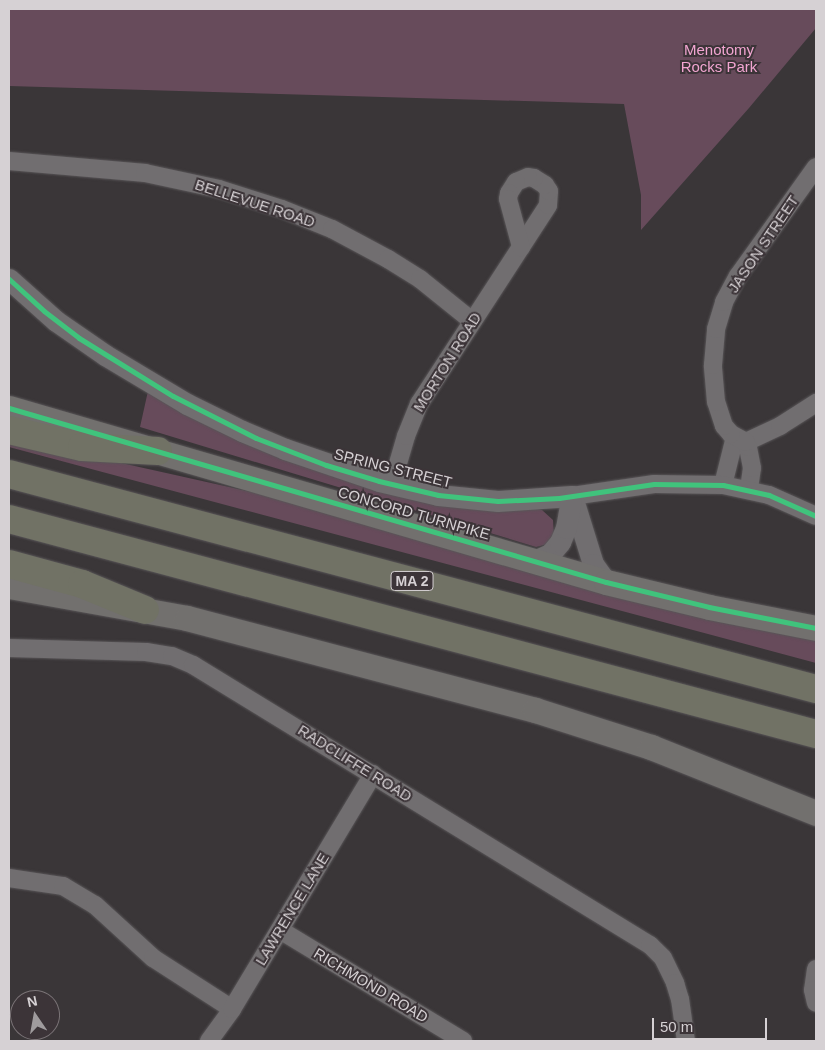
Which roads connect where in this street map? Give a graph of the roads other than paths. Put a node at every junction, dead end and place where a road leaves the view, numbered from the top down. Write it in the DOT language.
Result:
graph roads {
  1 [pos="9,161"];
  2 [pos="816,167"];
  3 [pos="521,247"];
  4 [pos="9,279"];
  5 [pos="472,321"];
  6 [pos="816,403"];
  7 [pos="9,408"];
  8 [pos="9,430"];
  9 [pos="741,440"];
  10 [pos="158,451"];
  11 [pos="9,474"];
  12 [pos="392,484"];
  13 [pos="723,485"];
  14 [pos="749,489"];
  15 [pos="572,496"];
  16 [pos="816,516"];
  17 [pos="9,519"];
  18 [pos="534,561"];
  19 [pos="9,564"];
  20 [pos="606,582"];
  21 [pos="9,586"];
  22 [pos="145,610"];
  23 [pos="816,628"];
  24 [pos="9,648"];
  25 [pos="816,688"];
  26 [pos="816,734"];
  27 [pos="373,774"];
  28 [pos="816,814"];
  29 [pos="9,878"];
  30 [pos="280,930"];
  31 [pos="816,969"];
  32 [pos="816,1003"];
  33 [pos="232,1010"];
  34 [pos="209,1041"];
  35 [pos="463,1041"];
  36 [pos="686,1041"];
  1 -- 5 [label="street, BELLEVUE ROAD"];
  2 -- 9 [label="street, JASON STREET"];
  3 -- 5 [label="street, MORTON ROAD"];
  4 -- 12 [label="street, SPRING STREET"];
  5 -- 12 [label="street, MORTON ROAD"];
  6 -- 9 [label="street"];
  7 -- 10 [label="main road, CONCORD TURNPIKE"];
  8 -- 10 [label="highway"];
  9 -- 13 [label="street"];
  9 -- 14 [label="street, JASON STREET"];
  10 -- 18 [label="main road, CONCORD TURNPIKE"];
  11 -- 25 [label="highway, MA 2"];
  12 -- 15 [label="street, SPRING STREET"];
  13 -- 14 [label="street, SPRING STREET"];
  13 -- 15 [label="street, SPRING STREET"];
  14 -- 16 [label="street, SPRING STREET"];
  15 -- 18 [label="street"];
  15 -- 20 [label="street"];
  17 -- 26 [label="highway"];
  18 -- 20 [label="main road, CONCORD TURNPIKE"];
  19 -- 22 [label="highway"];
  20 -- 23 [label="main road, CONCORD TURNPIKE"];
  21 -- 22 [label="main road"];
  22 -- 28 [label="main road"];
  24 -- 27 [label="street, RADCLIFFE ROAD"];
  27 -- 30 [label="street, LAWRENCE LANE"];
  27 -- 36 [label="street, RADCLIFFE ROAD"];
  29 -- 33 [label="street"];
  30 -- 33 [label="street, LAWRENCE LANE"];
  30 -- 35 [label="street, RICHMOND ROAD"];
  31 -- 32 [label="street"];
  33 -- 34 [label="street, LAWRENCE LANE"];
}
